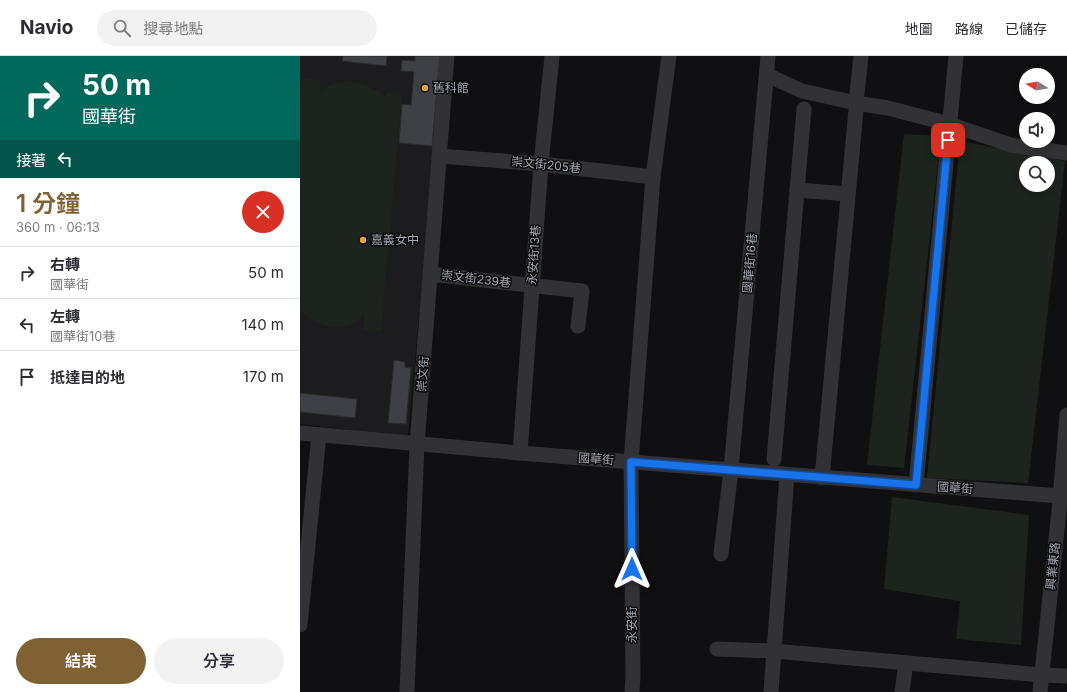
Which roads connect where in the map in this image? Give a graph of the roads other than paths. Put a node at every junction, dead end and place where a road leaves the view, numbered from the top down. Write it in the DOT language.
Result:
graph roads {
  1 [pos="447,56"];
  2 [pos="552,56"];
  3 [pos="669,56"];
  4 [pos="768,56"];
  5 [pos="861,56"];
  6 [pos="956,56"];
  7 [pos="767,75"];
  8 [pos="856,106"];
  9 [pos="804,109"];
  10 [pos="949,124"];
  11 [pos="1067,153"];
  12 [pos="439,156"];
  13 [pos="541,164"];
  14 [pos="652,177"];
  15 [pos="797,190"];
  16 [pos="848,194"];
  17 [pos="430,274"];
  18 [pos="532,286"];
  19 [pos="578,326"];
  20 [pos="1067,416"];
  21 [pos="300,433"];
  22 [pos="319,435"];
  23 [pos="417,444"];
  24 [pos="520,453"];
  25 [pos="774,459"];
  26 [pos="631,462"];
  27 [pos="731,470"];
  28 [pos="787,475"];
  29 [pos="822,478"];
  30 [pos="916,485"];
  31 [pos="1060,496"];
  32 [pos="721,554"];
  33 [pos="300,625"];
  34 [pos="717,649"];
  35 [pos="774,651"];
  36 [pos="906,663"];
  37 [pos="1042,675"];
  38 [pos="1067,676"];
  39 [pos="407,692"];
  40 [pos="632,692"];
  41 [pos="771,692"];
  42 [pos="902,692"];
  43 [pos="1040,692"];
  1 -- 12 [label="street, 崇文街"];
  2 -- 13 [label="street, 永安街13巷"];
  3 -- 14 [label="street, 永安街"];
  4 -- 7 [label="street, 國華街16巷"];
  5 -- 8 [label="street"];
  6 -- 10 [label="street"];
  7 -- 8 [label="street"];
  7 -- 27 [label="street, 國華街16巷"];
  8 -- 10 [label="street"];
  8 -- 16 [label="street"];
  9 -- 15 [label="street"];
  10 -- 11 [label="street"];
  10 -- 30 [label="street"];
  12 -- 13 [label="street, 崇文街205巷"];
  12 -- 17 [label="street, 崇文街"];
  13 -- 14 [label="street, 崇文街205巷"];
  13 -- 18 [label="street, 永安街13巷"];
  14 -- 26 [label="street, 永安街"];
  15 -- 16 [label="street"];
  15 -- 25 [label="street"];
  16 -- 29 [label="street"];
  17 -- 18 [label="street, 崇文街239巷"];
  17 -- 23 [label="street, 崇文街"];
  18 -- 19 [label="street, 崇文街239巷"];
  18 -- 24 [label="street, 永安街13巷"];
  20 -- 31 [label="street, 興業東路"];
  21 -- 22 [label="street, 國華街"];
  22 -- 23 [label="street, 國華街"];
  22 -- 33 [label="street"];
  23 -- 24 [label="street, 國華街"];
  23 -- 39 [label="street, 崇文街"];
  24 -- 26 [label="street, 國華街"];
  26 -- 27 [label="street, 國華街"];
  26 -- 40 [label="street, 永安街"];
  27 -- 28 [label="street, 國華街"];
  27 -- 32 [label="street, 國華街16巷"];
  28 -- 29 [label="street, 國華街"];
  28 -- 35 [label="street"];
  29 -- 30 [label="street, 國華街"];
  30 -- 31 [label="street, 國華街"];
  31 -- 37 [label="street, 興業東路"];
  34 -- 35 [label="street"];
  35 -- 36 [label="street"];
  35 -- 41 [label="street"];
  36 -- 37 [label="street"];
  36 -- 42 [label="street"];
  37 -- 38 [label="street"];
  37 -- 43 [label="street, 興業東路"];
}
